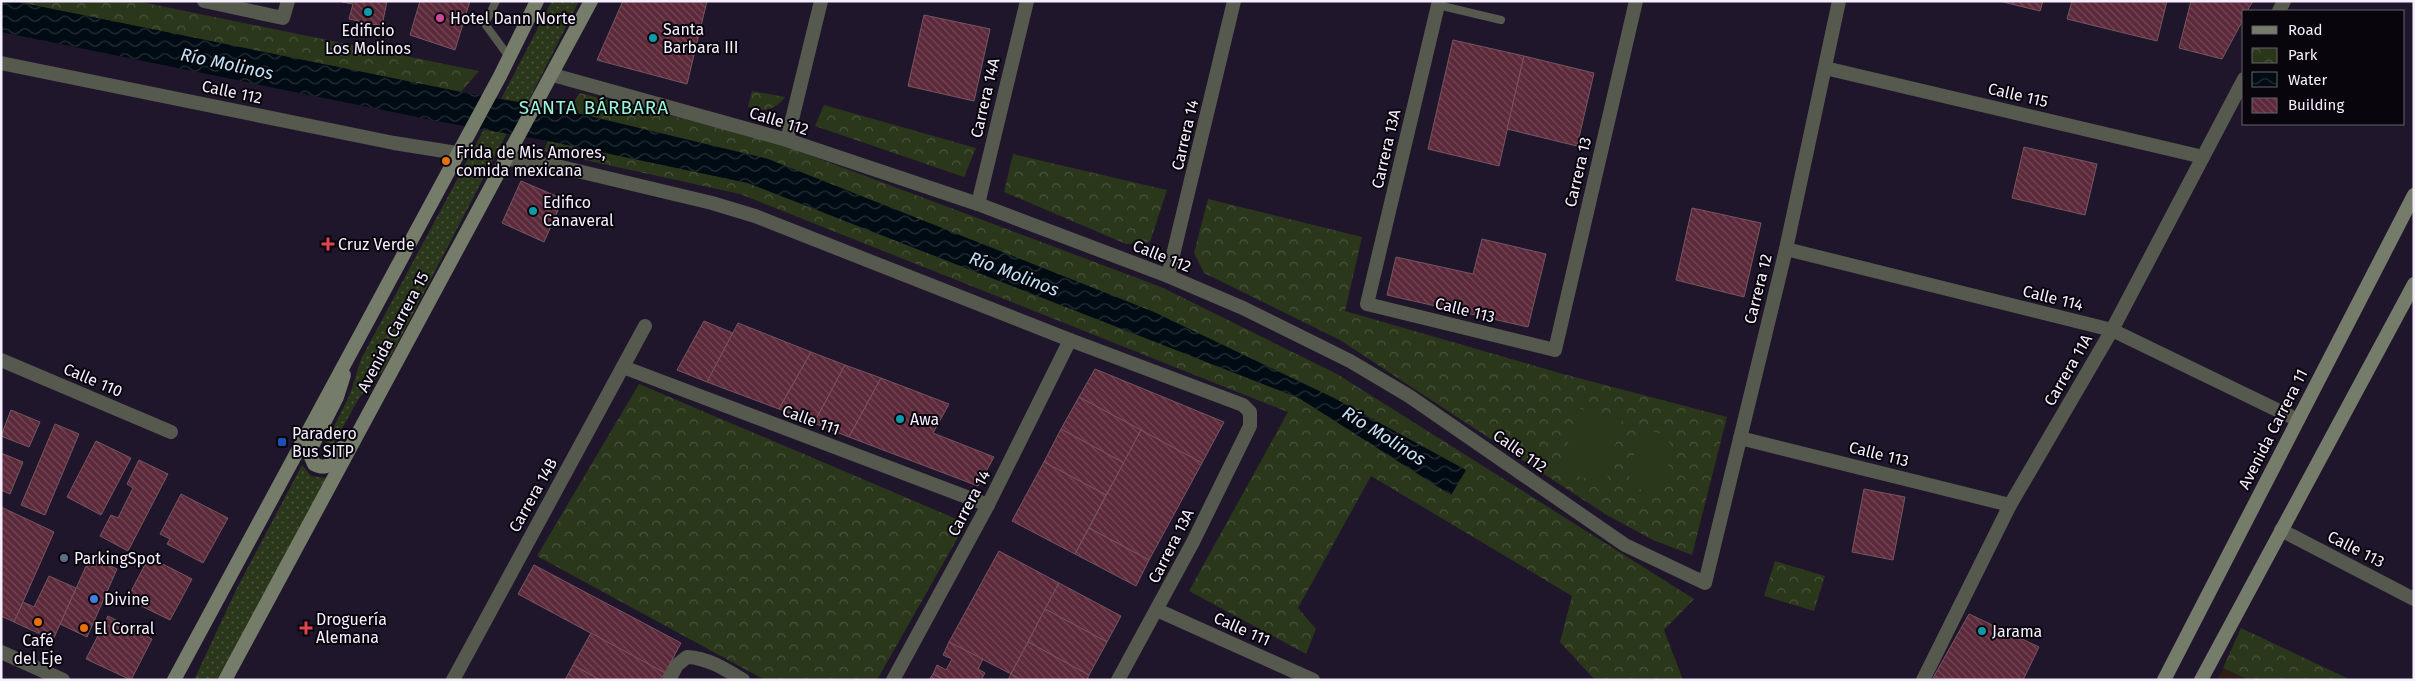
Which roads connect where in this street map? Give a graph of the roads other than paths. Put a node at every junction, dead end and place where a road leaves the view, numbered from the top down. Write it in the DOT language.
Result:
graph roads {
  1 [pos="204,1"];
  2 [pos="288,1"];
  3 [pos="496,1"];
  4 [pos="536,1"];
  5 [pos="591,1"];
  6 [pos="821,1"];
  7 [pos="1027,1"];
  8 [pos="1234,1"];
  9 [pos="1636,1"];
  10 [pos="1839,1"];
  11 [pos="1438,3"];
  12 [pos="1501,20"];
  13 [pos="509,57"];
  14 [pos="1,62"];
  15 [pos="1825,68"];
  16 [pos="550,80"];
  17 [pos="2242,83"];
  18 [pos="787,140"];
  19 [pos="457,153"];
  20 [pos="2203,157"];
  21 [pos="508,159"];
  22 [pos="2414,195"];
  23 [pos="978,204"];
  24 [pos="1786,249"];
  25 [pos="1168,276"];
  26 [pos="2414,284"];
  27 [pos="1367,304"];
  28 [pos="645,326"];
  29 [pos="2112,330"];
  30 [pos="1070,340"];
  31 [pos="1555,350"];
  32 [pos="1,360"];
  33 [pos="346,360"];
  34 [pos="622,368"];
  35 [pos="387,381"];
  36 [pos="2298,420"];
  37 [pos="171,432"];
  38 [pos="1740,438"];
  39 [pos="988,505"];
  40 [pos="2010,505"];
  41 [pos="2281,530"];
  42 [pos="1705,583"];
  43 [pos="2414,599"];
  44 [pos="1157,610"];
  45 [pos="1,652"];
  46 [pos="64,680"];
  47 [pos="174,680"];
  48 [pos="226,680"];
  49 [pos="452,680"];
  50 [pos="669,680"];
  51 [pos="743,680"];
  52 [pos="893,680"];
  53 [pos="1118,680"];
  54 [pos="1312,680"];
  55 [pos="1923,680"];
  56 [pos="2164,680"];
  57 [pos="2201,680"];
  1 -- 2 [label="street"];
  3 -- 13 [label="lane"];
  4 -- 13 [label="main road, Avenida Carrera 15"];
  5 -- 16 [label="main road, Avenida Carrera 15"];
  6 -- 18 [label="street"];
  7 -- 23 [label="street, Carrera 14A"];
  8 -- 25 [label="street, Carrera 14"];
  9 -- 31 [label="street, Carrera 13"];
  10 -- 15 [label="street, Carrera 12"];
  11 -- 12 [label="lane"];
  11 -- 27 [label="street, Carrera 13A"];
  13 -- 19 [label="main road, Avenida Carrera 15"];
  14 -- 19 [label="street, Calle 112"];
  15 -- 20 [label="street, Calle 115"];
  15 -- 24 [label="street, Carrera 12"];
  16 -- 18 [label="street, Calle 112"];
  16 -- 21 [label="main road, Avenida Carrera 15"];
  17 -- 20 [label="street, Carrera 11A"];
  18 -- 23 [label="street, Calle 112"];
  19 -- 33 [label="main road, Avenida Carrera 15"];
  20 -- 29 [label="street, Carrera 11A"];
  21 -- 30 [label="street"];
  21 -- 35 [label="main road, Avenida Carrera 15"];
  22 -- 36 [label="main road, Avenida Carrera 11"];
  23 -- 25 [label="street, Calle 112"];
  24 -- 29 [label="street, Calle 114"];
  24 -- 38 [label="street, Carrera 12"];
  25 -- 42 [label="street, Calle 112"];
  26 -- 41 [label="main road"];
  27 -- 31 [label="street, Calle 113"];
  28 -- 34 [label="street, Carrera 14B"];
  29 -- 36 [label="street, Calle 114"];
  29 -- 40 [label="street, Carrera 11A"];
  30 -- 39 [label="street, Carrera 14"];
  30 -- 44 [label="street, Carrera 13A"];
  32 -- 37 [label="street, Calle 110"];
  33 -- 35 [label="main road"];
  33 -- 47 [label="main road, Avenida Carrera 15"];
  34 -- 39 [label="street, Calle 111"];
  34 -- 49 [label="street, Carrera 14B"];
  35 -- 48 [label="main road, Avenida Carrera 15"];
  36 -- 56 [label="main road, Avenida Carrera 11"];
  38 -- 40 [label="street, Calle 113"];
  38 -- 42 [label="street, Carrera 12"];
  39 -- 52 [label="street, Carrera 14"];
  40 -- 55 [label="street, Carrera 11A"];
  41 -- 43 [label="street, Calle 113"];
  41 -- 57 [label="main road"];
  44 -- 53 [label="street, Carrera 13A"];
  44 -- 54 [label="street, Calle 111"];
  45 -- 46 [label="street"];
  50 -- 51 [label="street"];
}
